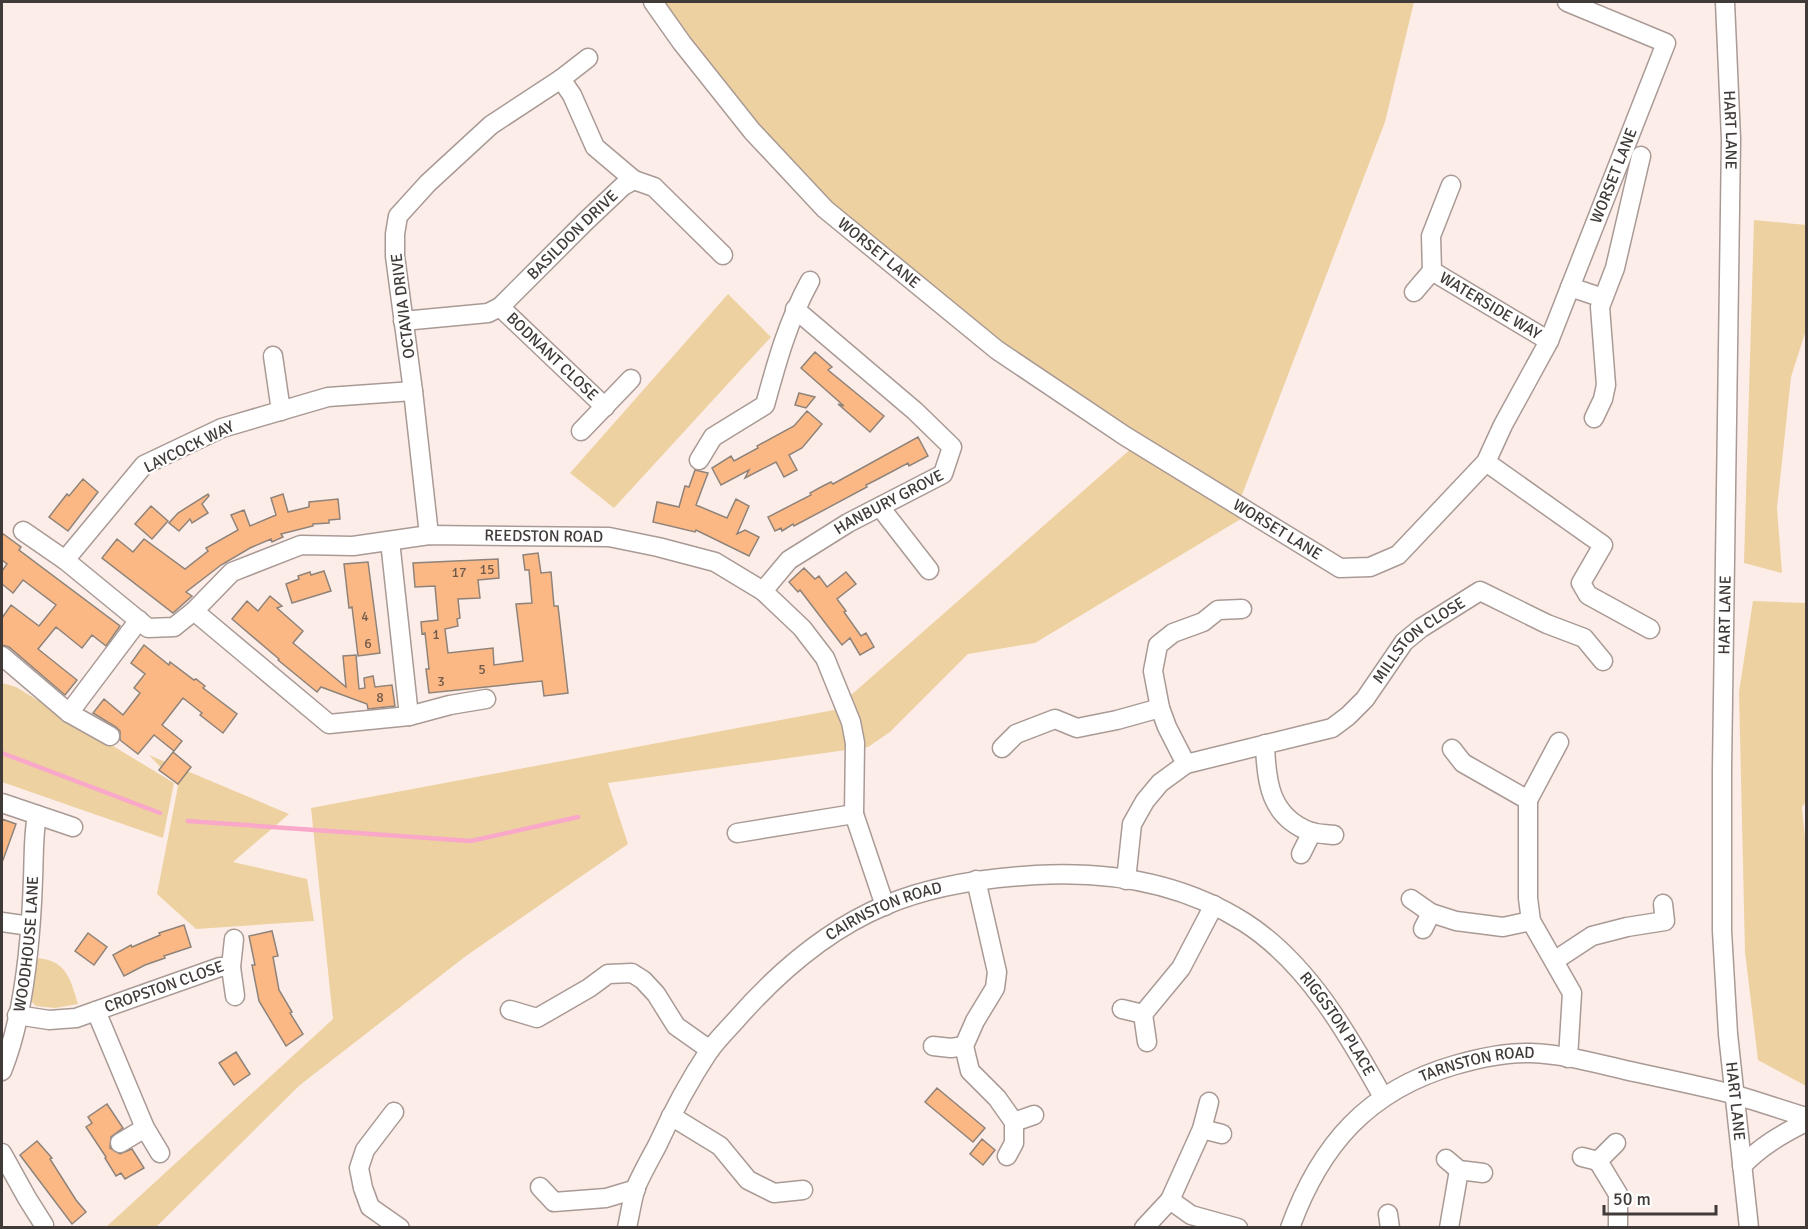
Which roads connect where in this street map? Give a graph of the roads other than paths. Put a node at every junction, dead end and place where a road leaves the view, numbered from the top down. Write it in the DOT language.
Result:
graph roads {
  1 [pos="653,2"];
  2 [pos="1566,2"];
  3 [pos="1725,2"];
  4 [pos="588,58"];
  5 [pos="561,79"];
  6 [pos="1641,156"];
  7 [pos="634,180"];
  8 [pos="1451,185"];
  9 [pos="723,255"];
  10 [pos="1432,271"];
  11 [pos="810,281"];
  12 [pos="1570,287"];
  13 [pos="1414,292"];
  14 [pos="1603,298"];
  15 [pos="500,307"];
  16 [pos="795,309"];
  17 [pos="403,321"];
  18 [pos="1549,341"];
  19 [pos="273,356"];
  20 [pos="631,379"];
  21 [pos="413,391"];
  22 [pos="605,407"];
  23 [pos="281,411"];
  24 [pos="1594,418"];
  25 [pos="581,431"];
  26 [pos="699,460"];
  27 [pos="1486,462"];
  28 [pos="880,507"];
  29 [pos="23,531"];
  30 [pos="429,535"];
  31 [pos="390,540"];
  32 [pos="65,560"];
  33 [pos="929,570"];
  34 [pos="763,591"];
  35 [pos="1242,609"];
  36 [pos="194,611"];
  37 [pos="139,620"];
  38 [pos="1650,629"];
  39 [pos="2,656"];
  40 [pos="1603,661"];
  41 [pos="486,699"];
  42 [pos="1160,708"];
  43 [pos="69,713"];
  44 [pos="409,716"];
  45 [pos="110,736"];
  46 [pos="1559,742"];
  47 [pos="1265,744"];
  48 [pos="1002,748"];
  49 [pos="1452,749"];
  50 [pos="1186,764"];
  51 [pos="1528,800"];
  52 [pos="2,803"];
  53 [pos="854,814"];
  54 [pos="37,815"];
  55 [pos="73,827"];
  56 [pos="1312,832"];
  57 [pos="737,833"];
  58 [pos="1334,835"];
  59 [pos="1301,854"];
  60 [pos="976,880"];
  61 [pos="1126,880"];
  62 [pos="1411,899"];
  63 [pos="1214,905"];
  64 [pos="885,906"];
  65 [pos="1431,913"];
  66 [pos="1665,920"];
  67 [pos="1531,921"];
  68 [pos="2,922"];
  69 [pos="30,926"];
  70 [pos="1423,929"];
  71 [pos="234,939"];
  72 [pos="1283,954"];
  73 [pos="1554,961"];
  74 [pos="231,967"];
  75 [pos="235,996"];
  76 [pos="1122,1009"];
  77 [pos="510,1010"];
  78 [pos="96,1011"];
  79 [pos="1143,1014"];
  80 [pos="17,1015"];
  81 [pos="1147,1042"];
  82 [pos="933,1046"];
  83 [pos="964,1046"];
  84 [pos="710,1050"];
  85 [pos="1568,1058"];
  86 [pos="2,1071"];
  87 [pos="1735,1095"];
  88 [pos="1383,1097"];
  89 [pos="1209,1102"];
  90 [pos="394,1112"];
  91 [pos="1034,1115"];
  92 [pos="671,1116"];
  93 [pos="1806,1117"];
  94 [pos="1014,1122"];
  95 [pos="1806,1122"];
  96 [pos="145,1128"];
  97 [pos="1202,1129"];
  98 [pos="1222,1134"];
  99 [pos="120,1143"];
  100 [pos="1616,1143"];
  101 [pos="2,1153"];
  102 [pos="160,1153"];
  103 [pos="1007,1156"];
  104 [pos="1742,1166"];
  105 [pos="1483,1173"];
  106 [pos="540,1187"];
  107 [pos="636,1189"];
  108 [pos="803,1190"];
  109 [pos="1170,1200"];
  110 [pos="44,1225"];
  111 [pos="400,1227"];
  112 [pos="627,1227"];
  113 [pos="1144,1227"];
  114 [pos="1238,1227"];
  115 [pos="1290,1227"];
  116 [pos="1449,1227"];
  117 [pos="1618,1227"];
  118 [pos="1749,1227"];
  1 -- 27 [label="street, WORSET LANE"];
  2 -- 12 [label="street, WORSET LANE"];
  3 -- 87 [label="street, HART LANE"];
  4 -- 5 [label="street, OCTAVIA DRIVE"];
  5 -- 7 [label="street"];
  5 -- 17 [label="street, OCTAVIA DRIVE"];
  6 -- 14 [label="street"];
  7 -- 9 [label="street, BASILDON DRIVE"];
  7 -- 15 [label="street, BASILDON DRIVE"];
  8 -- 10 [label="street, WATERSIDE WAY"];
  10 -- 13 [label="street, WATERSIDE WAY"];
  10 -- 18 [label="street, WATERSIDE WAY"];
  11 -- 16 [label="street"];
  12 -- 14 [label="street"];
  12 -- 18 [label="street, WORSET LANE"];
  14 -- 24 [label="street"];
  15 -- 17 [label="street, BASILDON DRIVE"];
  15 -- 22 [label="street, BODNANT CLOSE"];
  16 -- 26 [label="street"];
  16 -- 28 [label="street, HANBURY GROVE"];
  17 -- 21 [label="street, OCTAVIA DRIVE"];
  18 -- 27 [label="street, WORSET LANE"];
  19 -- 23 [label="street"];
  20 -- 22 [label="street"];
  21 -- 23 [label="street, LAYCOCK WAY"];
  21 -- 30 [label="street, OCTAVIA DRIVE"];
  22 -- 25 [label="street"];
  23 -- 32 [label="street, LAYCOCK WAY"];
  27 -- 38 [label="street"];
  28 -- 33 [label="street"];
  28 -- 34 [label="street, HANBURY GROVE"];
  29 -- 32 [label="street, REEDSTON ROAD"];
  30 -- 31 [label="street, REEDSTON ROAD"];
  30 -- 34 [label="street, REEDSTON ROAD"];
  31 -- 36 [label="street, REEDSTON ROAD"];
  31 -- 44 [label="street"];
  32 -- 37 [label="street, REEDSTON ROAD"];
  34 -- 53 [label="street, REEDSTON ROAD"];
  35 -- 42 [label="street"];
  36 -- 37 [label="street, REEDSTON ROAD"];
  36 -- 44 [label="street"];
  37 -- 43 [label="street"];
  39 -- 43 [label="street"];
  40 -- 47 [label="street, MILLSTON CLOSE"];
  41 -- 44 [label="street"];
  42 -- 48 [label="street"];
  42 -- 50 [label="street"];
  43 -- 45 [label="street"];
  46 -- 51 [label="street"];
  47 -- 50 [label="street, MILLSTON CLOSE"];
  47 -- 56 [label="street"];
  49 -- 51 [label="street"];
  50 -- 61 [label="street, MILLSTON CLOSE"];
  51 -- 67 [label="street"];
  52 -- 54 [label="street"];
  53 -- 57 [label="street"];
  53 -- 64 [label="street, REEDSTON ROAD"];
  54 -- 55 [label="street"];
  54 -- 69 [label="street, WOODHOUSE LANE"];
  56 -- 58 [label="street"];
  56 -- 59 [label="street"];
  60 -- 61 [label="street, CAIRNSTON ROAD"];
  60 -- 64 [label="street, CAIRNSTON ROAD"];
  60 -- 83 [label="street"];
  61 -- 63 [label="street, CAIRNSTON ROAD"];
  62 -- 65 [label="street"];
  63 -- 72 [label="street, CAIRNSTON ROAD"];
  63 -- 79 [label="street"];
  64 -- 84 [label="street, CAIRNSTON ROAD"];
  65 -- 67 [label="street"];
  65 -- 70 [label="street"];
  66 -- 73 [label="street"];
  67 -- 73 [label="street"];
  68 -- 69 [label="street"];
  69 -- 80 [label="street, WOODHOUSE LANE"];
  71 -- 74 [label="street, CROPSTON CLOSE"];
  72 -- 88 [label="street, RIGGSTON PLACE"];
  73 -- 85 [label="street"];
  74 -- 75 [label="street, CROPSTON CLOSE"];
  74 -- 78 [label="street, CROPSTON CLOSE"];
  76 -- 79 [label="street"];
  77 -- 84 [label="street"];
  78 -- 80 [label="street, CROPSTON CLOSE"];
  78 -- 96 [label="street, CROPSTON CLOSE"];
  79 -- 81 [label="street"];
  80 -- 86 [label="street, WOODHOUSE LANE"];
  82 -- 83 [label="street"];
  83 -- 94 [label="street"];
  84 -- 92 [label="street, CAIRNSTON ROAD"];
  85 -- 87 [label="street, TARNSTON ROAD"];
  85 -- 88 [label="street, TARNSTON ROAD"];
  87 -- 93 [label="street, TARNSTON ROAD"];
  87 -- 104 [label="street, HART LANE"];
  88 -- 115 [label="street, TARNSTON ROAD"];
  89 -- 97 [label="street"];
  90 -- 111 [label="street"];
  91 -- 94 [label="street"];
  92 -- 107 [label="street, CAIRNSTON ROAD"];
  92 -- 108 [label="street"];
  94 -- 103 [label="street"];
  95 -- 104 [label="street"];
  96 -- 99 [label="street"];
  96 -- 102 [label="street, CROPSTON CLOSE"];
  97 -- 98 [label="street"];
  97 -- 109 [label="street"];
  100 -- 117 [label="street"];
  101 -- 110 [label="street"];
  104 -- 118 [label="street, HART LANE"];
  105 -- 116 [label="street"];
  106 -- 107 [label="street"];
  107 -- 112 [label="street, CAIRNSTON ROAD"];
  109 -- 113 [label="street"];
  109 -- 114 [label="street"];
}
